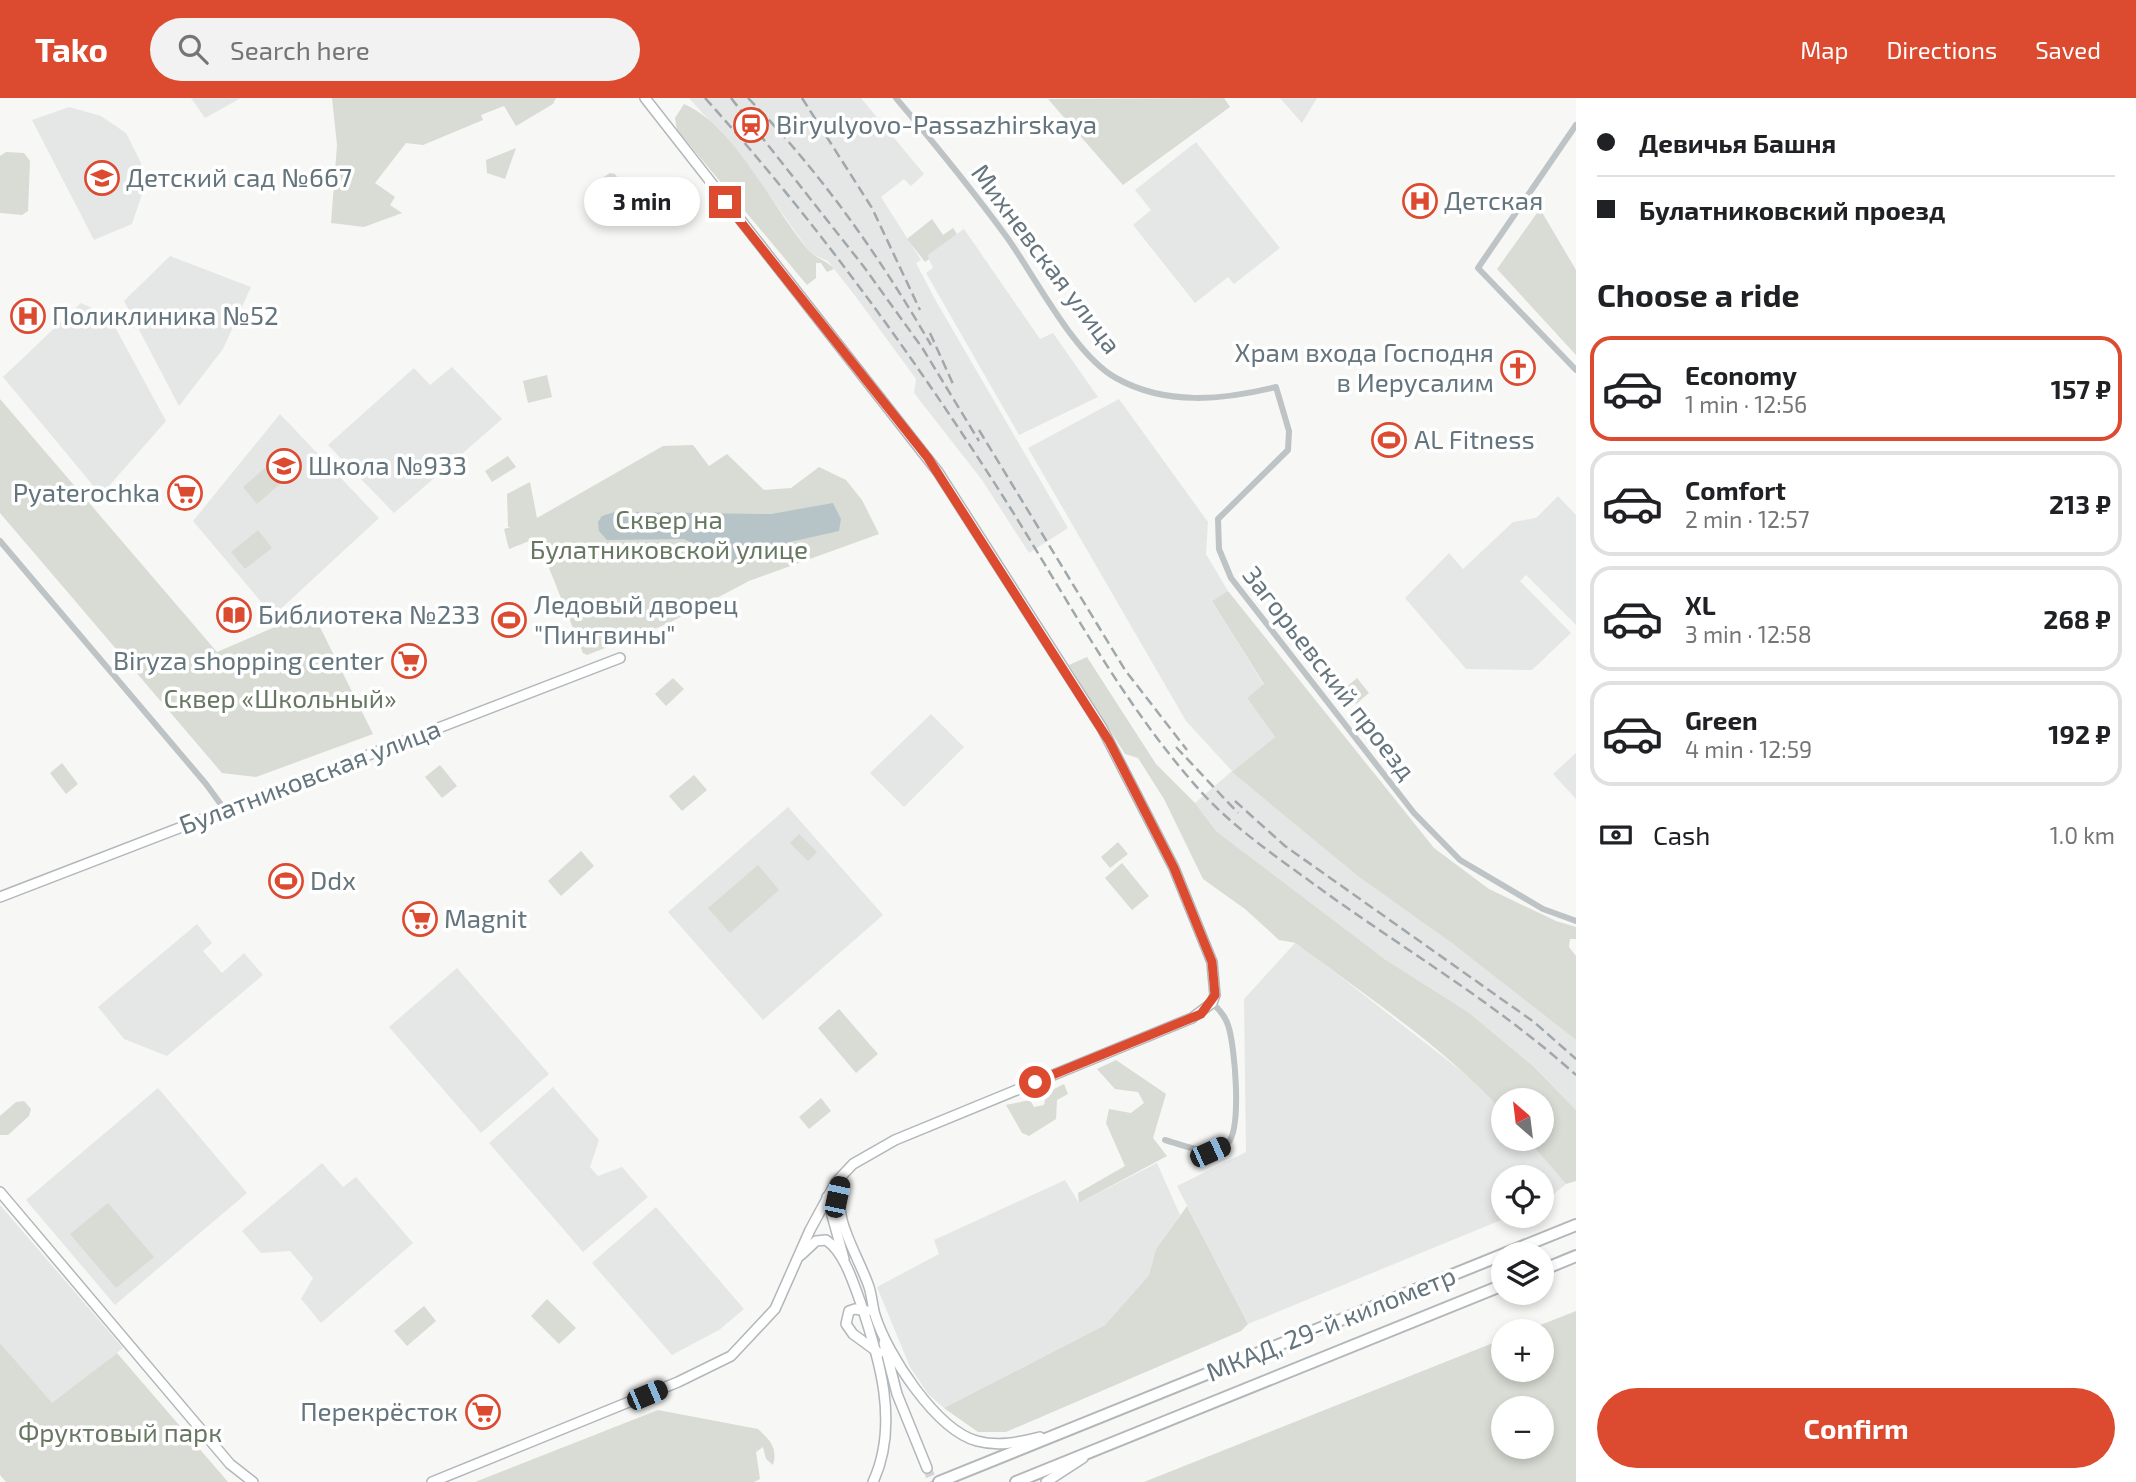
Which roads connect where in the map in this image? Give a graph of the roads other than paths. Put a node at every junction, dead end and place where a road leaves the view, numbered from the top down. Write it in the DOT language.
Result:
graph roads {
  1 [pos="645,98"];
  2 [pos="897,98"];
  3 [pos="1576,125"];
  4 [pos="1576,370"];
  5 [pos="1276,387"];
  6 [pos="0,541"];
  7 [pos="620,658"];
  8 [pos="225,810"];
  9 [pos="0,897"];
  10 [pos="1576,921"];
  11 [pos="1212,1003"];
  12 [pos="1165,1140"];
  13 [pos="841,1176"];
  14 [pos="0,1192"];
  15 [pos="825,1207"];
  16 [pos="1576,1225"];
  17 [pos="844,1226"];
  18 [pos="1576,1256"];
  19 [pos="797,1258"];
  20 [pos="845,1265"];
  21 [pos="1554,1265"];
  22 [pos="1491,1291"];
  23 [pos="863,1309"];
  24 [pos="874,1314"];
  25 [pos="880,1328"];
  26 [pos="876,1350"];
  27 [pos="894,1383"];
  28 [pos="1086,1423"];
  29 [pos="1098,1449"];
  30 [pos="927,1468"];
  31 [pos="253,1482"];
  32 [pos="432,1482"];
  33 [pos="873,1482"];
  34 [pos="939,1482"];
  35 [pos="1016,1482"];
  36 [pos="1046,1482"];
  1 -- 11 [label="street"];
  2 -- 5 [label="street, Михневская улица"];
  3 -- 4 [label="street"];
  5 -- 10 [label="street, Загорьевский проезд"];
  6 -- 8 [label="street"];
  7 -- 8 [label="street, Булатниковская улица"];
  8 -- 9 [label="street, Булатниковская улица"];
  11 -- 12 [label="street"];
  11 -- 13 [label="street"];
  13 -- 15 [label="street"];
  13 -- 17 [label="street"];
  14 -- 31 [label="street"];
  15 -- 17 [label="street"];
  15 -- 19 [label="street"];
  15 -- 20 [label="street"];
  16 -- 28 [label="highway, МКАД, 29-й километр"];
  17 -- 24 [label="street"];
  18 -- 21 [label="highway"];
  19 -- 20 [label="street"];
  19 -- 32 [label="street"];
  20 -- 23 [label="street"];
  22 -- 29 [label="highway, МКАД, 29-й километр"];
  23 -- 24 [label="street"];
  23 -- 26 [label="street"];
  23 -- 26 [label="street"];
  24 -- 25 [label="street"];
  25 -- 27 [label="street"];
  25 -- 28 [label="street"];
  26 -- 27 [label="street"];
  26 -- 33 [label="street"];
  27 -- 30 [label="street"];
  28 -- 34 [label="highway, МКАД, 29-й километр"];
  29 -- 35 [label="highway, МКАД, 29-й километр"];
  29 -- 36 [label="street"];
}
